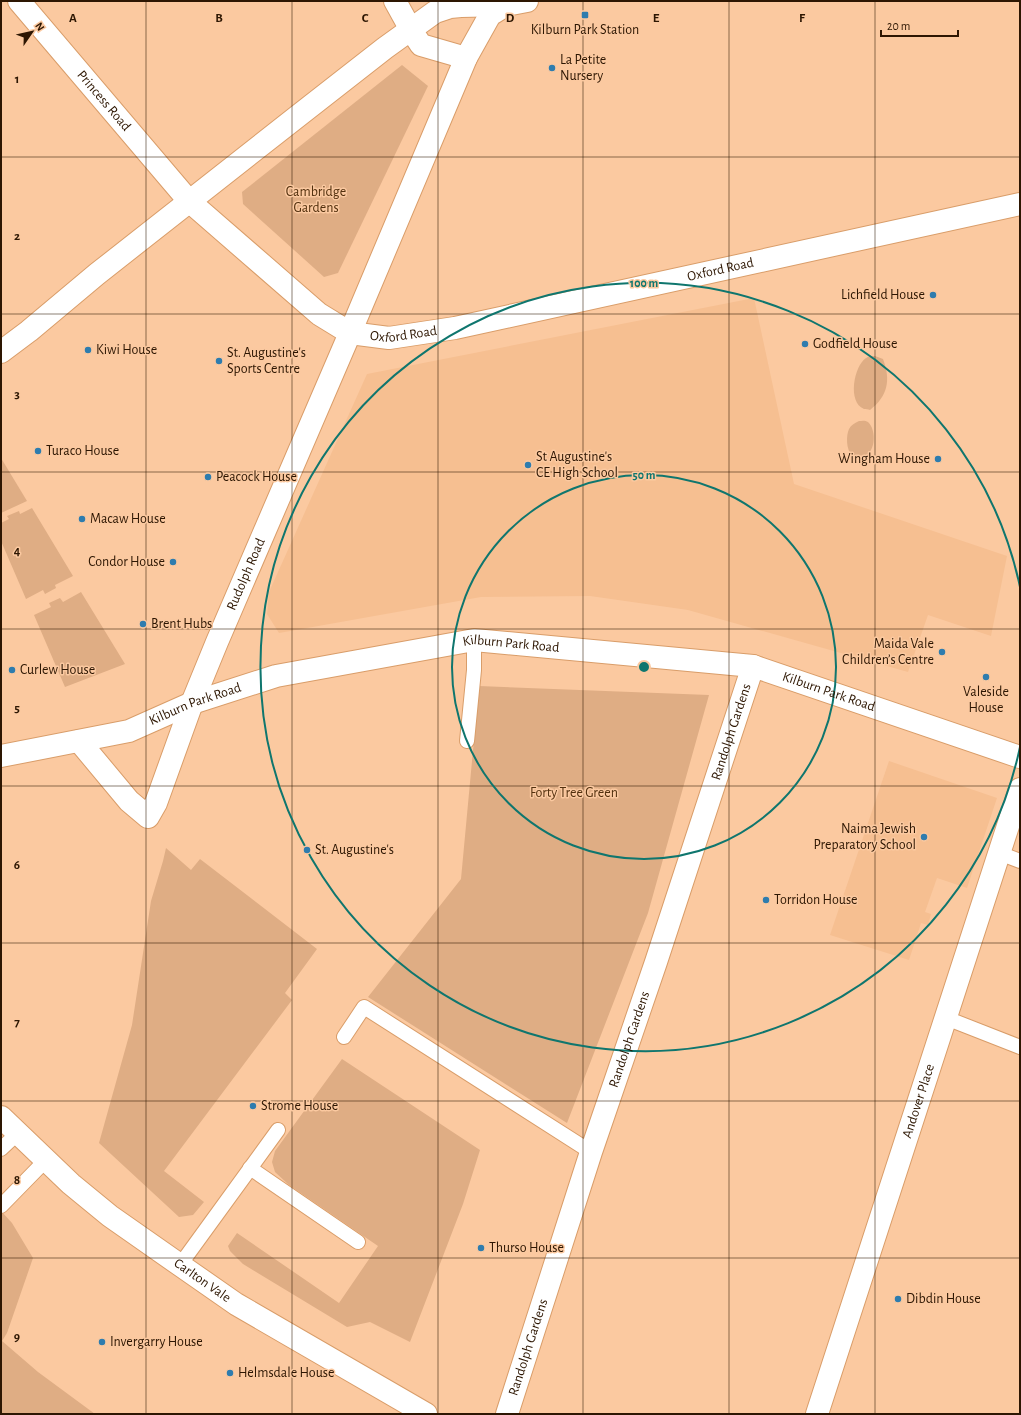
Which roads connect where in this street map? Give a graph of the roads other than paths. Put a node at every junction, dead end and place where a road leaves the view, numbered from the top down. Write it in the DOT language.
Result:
graph roads {
  1 [pos="19,1"];
  2 [pos="395,1"];
  3 [pos="527,1"];
  4 [pos="506,5"];
  5 [pos="411,30"];
  6 [pos="466,58"];
  7 [pos="189,201"];
  8 [pos="1020,204"];
  9 [pos="350,333"];
  10 [pos="1,352"];
  11 [pos="474,640"];
  12 [pos="753,666"];
  13 [pos="192,704"];
  14 [pos="467,740"];
  15 [pos="79,742"];
  16 [pos="1,756"];
  17 [pos="1020,757"];
  18 [pos="1020,789"];
  19 [pos="999,853"];
  20 [pos="1020,861"];
  21 [pos="946,1018"];
  22 [pos="344,1037"];
  23 [pos="1020,1047"];
  24 [pos="1,1117"];
  25 [pos="278,1130"];
  26 [pos="17,1134"];
  27 [pos="1,1149"];
  28 [pos="590,1152"];
  29 [pos="46,1160"];
  30 [pos="250,1168"];
  31 [pos="1,1206"];
  32 [pos="358,1242"];
  33 [pos="180,1265"];
  34 [pos="426,1414"];
  35 [pos="507,1414"];
  36 [pos="817,1414"];
  1 -- 7 [label="street, Princess Road"];
  2 -- 5 [label="street"];
  3 -- 4 [label="street"];
  4 -- 5 [label="street"];
  4 -- 6 [label="street"];
  5 -- 6 [label="street"];
  5 -- 7 [label="street"];
  6 -- 9 [label="street"];
  7 -- 9 [label="street"];
  7 -- 10 [label="street"];
  8 -- 9 [label="street, Oxford Road"];
  9 -- 13 [label="street, Rudolph Road"];
  11 -- 12 [label="street, Kilburn Park Road"];
  11 -- 13 [label="street, Kilburn Park Road"];
  11 -- 14 [label="lane"];
  12 -- 17 [label="street, Kilburn Park Road"];
  12 -- 28 [label="street, Randolph Gardens"];
  13 -- 15 [label="street, Kilburn Park Road"];
  13 -- 15 [label="street, Rudolph Road"];
  15 -- 16 [label="street, Kilburn Park Road"];
  18 -- 19 [label="street, Andover Place"];
  19 -- 20 [label="lane"];
  19 -- 21 [label="street, Andover Place"];
  21 -- 23 [label="lane"];
  21 -- 36 [label="street, Andover Place"];
  22 -- 28 [label="lane"];
  24 -- 26 [label="street, Carlton Vale"];
  25 -- 30 [label="lane"];
  26 -- 27 [label="lane"];
  26 -- 29 [label="street, Carlton Vale"];
  28 -- 35 [label="street, Randolph Gardens"];
  29 -- 31 [label="lane"];
  29 -- 33 [label="street, Carlton Vale"];
  30 -- 32 [label="lane"];
  30 -- 33 [label="lane"];
  33 -- 34 [label="street, Carlton Vale"];
}
